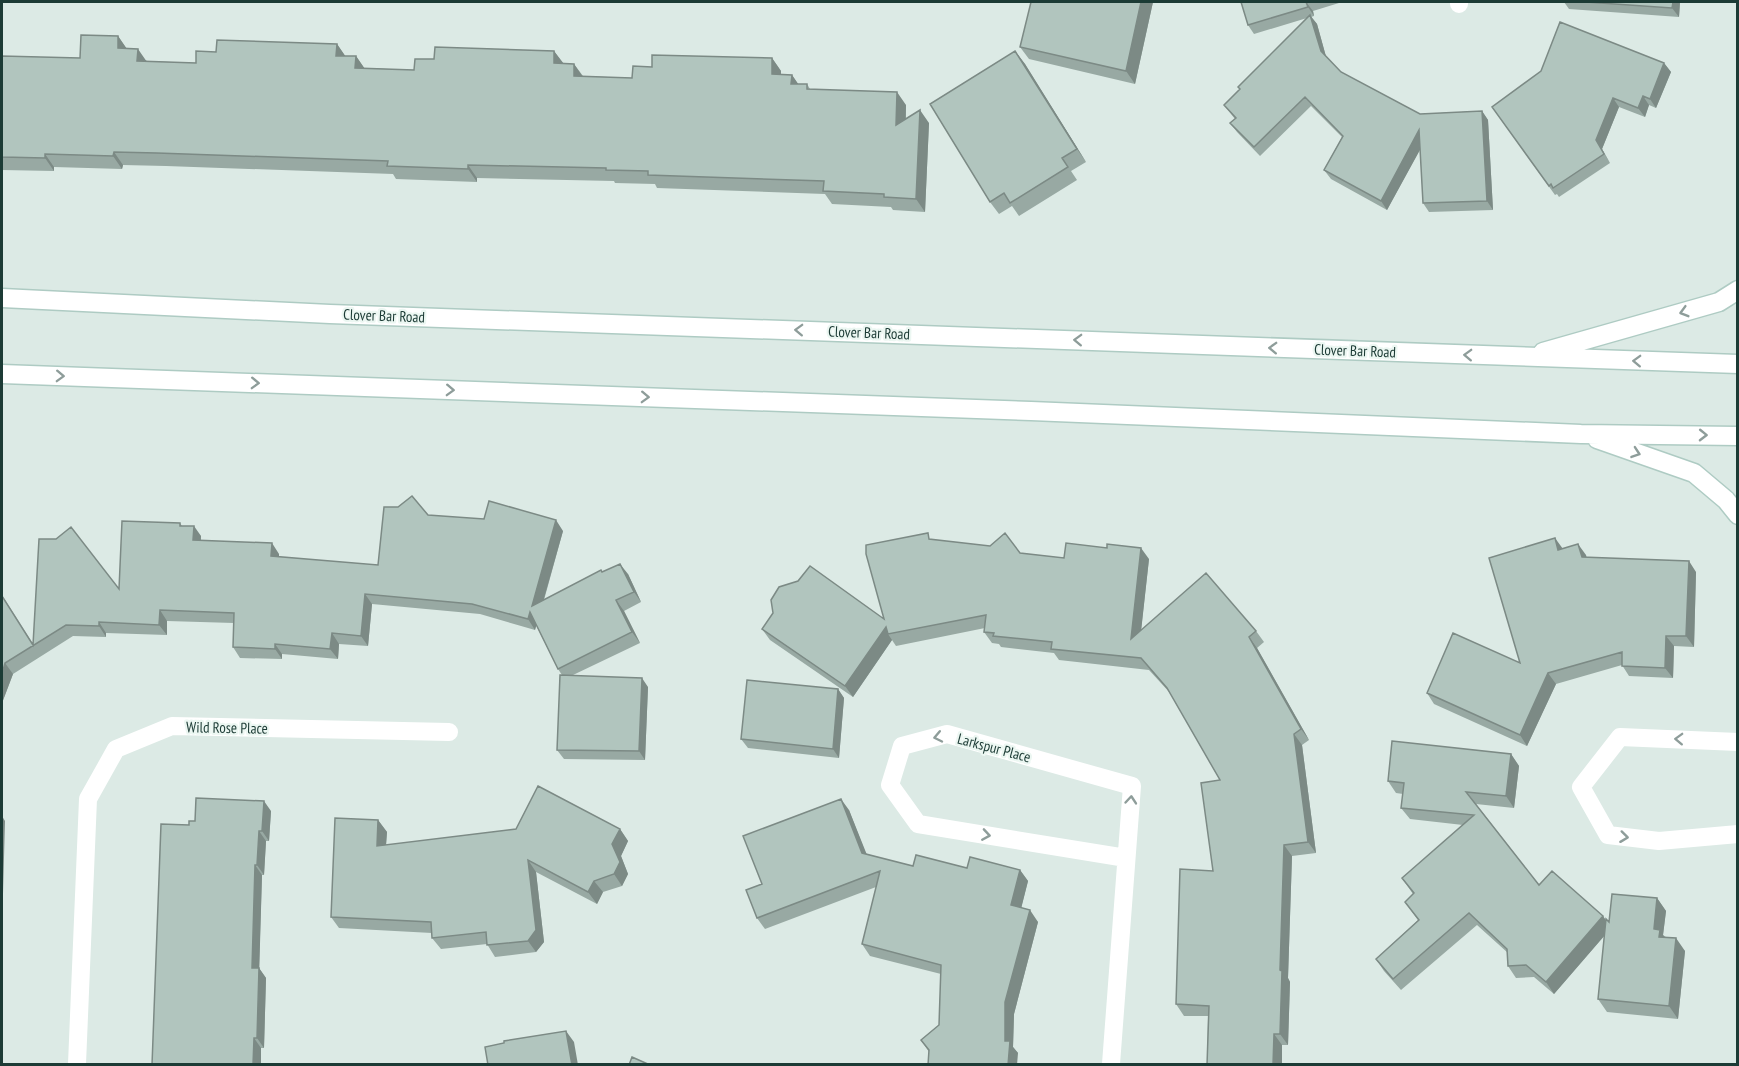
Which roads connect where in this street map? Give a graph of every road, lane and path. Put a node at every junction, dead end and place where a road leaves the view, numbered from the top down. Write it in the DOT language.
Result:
graph roads {
  1 [pos="1737,290"];
  2 [pos="2,298"];
  3 [pos="1526,357"];
  4 [pos="1737,364"];
  5 [pos="2,374"];
  6 [pos="1581,434"];
  7 [pos="1737,436"];
  8 [pos="1737,515"];
  9 [pos="449,732"];
  10 [pos="1737,742"];
  11 [pos="1737,834"];
  12 [pos="1126,858"];
  13 [pos="77,1065"];
  14 [pos="1111,1065"];
  1 -- 3 [label="main road, one-way"];
  3 -- 2 [label="main road, Clover Bar Road, one-way"];
  4 -- 3 [label="main road, Clover Bar Road, one-way"];
  5 -- 6 [label="main road, one-way"];
  6 -- 7 [label="main road, one-way"];
  6 -- 8 [label="main road, one-way"];
  9 -- 13 [label="main road, Wild Rose Place"];
  10 -- 11 [label="main road, one-way"];
  12 -- 12 [label="main road, Larkspur Place, one-way"];
  12 -- 14 [label="main road, Larkspur Place"];
}
